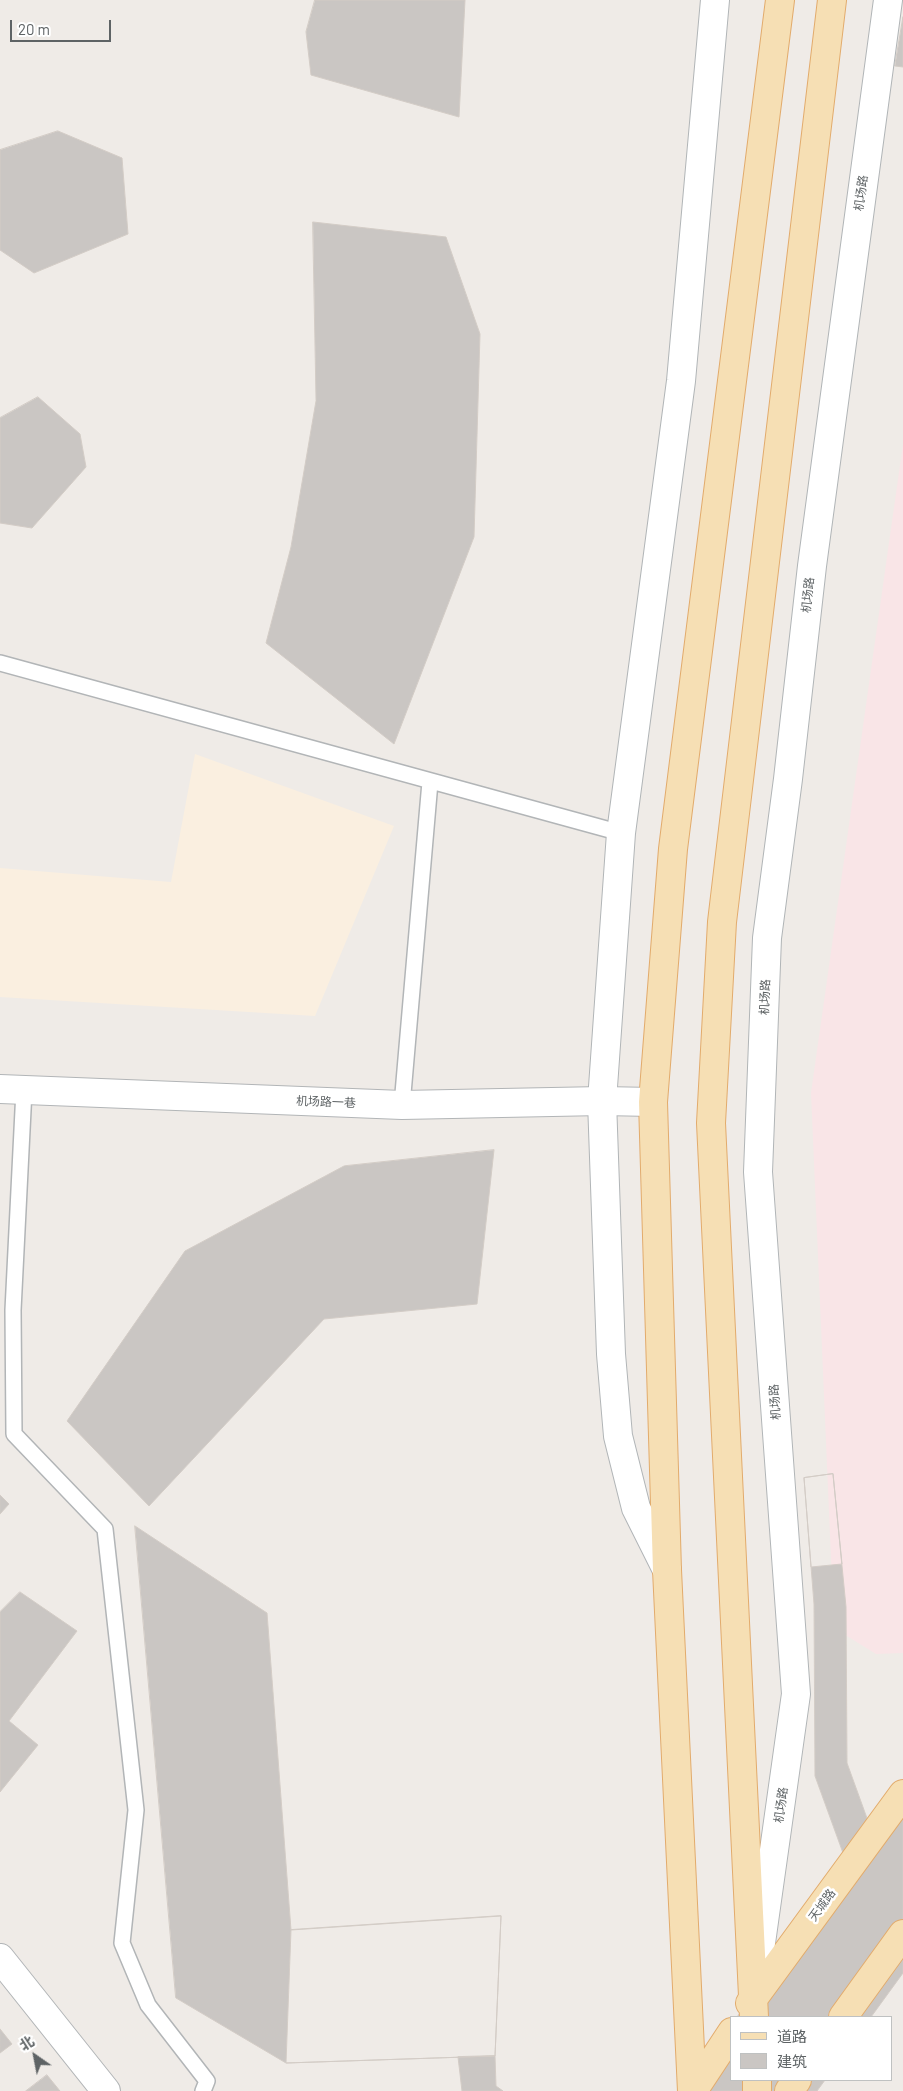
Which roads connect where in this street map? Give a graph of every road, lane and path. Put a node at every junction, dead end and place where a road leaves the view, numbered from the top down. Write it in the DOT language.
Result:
graph roads {
  1 [pos="715,0"];
  2 [pos="780,0"];
  3 [pos="832,0"];
  4 [pos="888,0"];
  5 [pos="0,663"];
  6 [pos="430,782"];
  7 [pos="621,833"];
  8 [pos="12,1089"];
  9 [pos="602,1101"];
  10 [pos="653,1102"];
  11 [pos="402,1105"];
  12 [pos="667,1570"];
  13 [pos="903,1794"];
  14 [pos="903,1934"];
  15 [pos="0,1958"];
  16 [pos="750,2011"];
  17 [pos="843,2016"];
  18 [pos="730,2035"];
  19 [pos="106,2091"];
  20 [pos="203,2091"];
  21 [pos="693,2091"];
  1 -- 7 [label="main road"];
  2 -- 10 [label="main road"];
  3 -- 16 [label="main road"];
  4 -- 16 [label="main road, 机场路"];
  5 -- 6 [label="lane"];
  6 -- 7 [label="lane"];
  6 -- 11 [label="lane"];
  7 -- 9 [label="main road"];
  8 -- 11 [label="main road, 机场路一巷"];
  8 -- 20 [label="lane"];
  9 -- 10 [label="main road, 机场路一巷"];
  9 -- 11 [label="main road, 机场路一巷"];
  9 -- 12 [label="main road"];
  10 -- 12 [label="main road"];
  12 -- 21 [label="main road"];
  13 -- 16 [label="main road, 天城路"];
  14 -- 17 [label="main road"];
  15 -- 19 [label="main road"];
  18 -- 21 [label="main road"];
}
